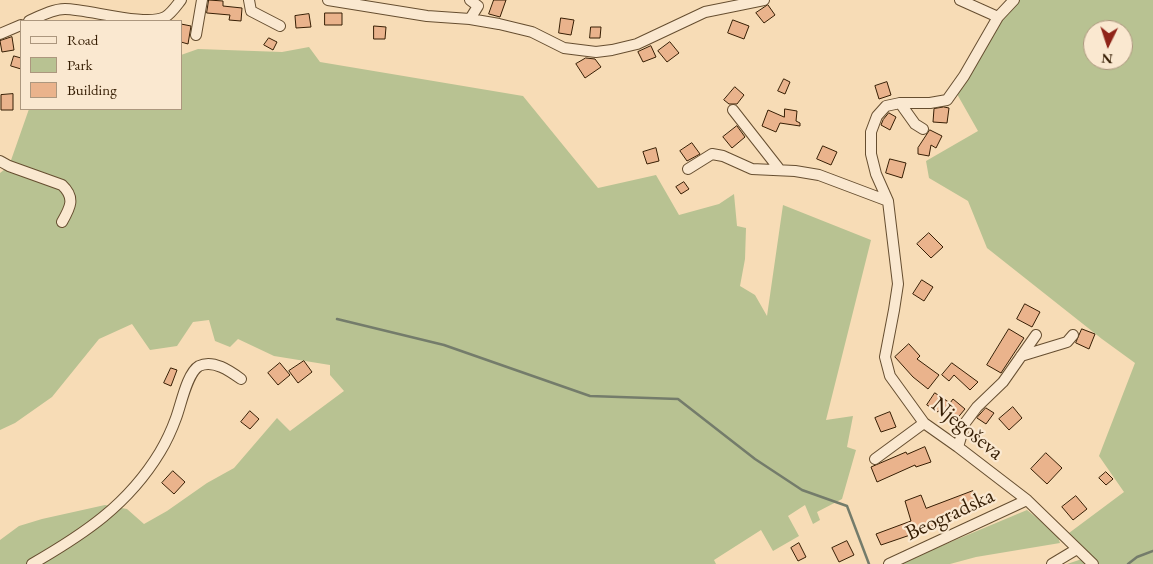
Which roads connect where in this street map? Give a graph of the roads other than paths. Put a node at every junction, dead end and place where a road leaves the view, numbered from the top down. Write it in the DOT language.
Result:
graph roads {
  1 [pos="181,0"];
  2 [pos="202,0"];
  3 [pos="249,0"];
  4 [pos="328,0"];
  5 [pos="470,0"];
  6 [pos="764,0"];
  7 [pos="960,0"];
  8 [pos="1014,0"];
  9 [pos="998,17"];
  10 [pos="470,19"];
  11 [pos="32,20"];
  12 [pos="144,20"];
  13 [pos="144,20"];
  14 [pos="20,25"];
  15 [pos="280,26"];
  16 [pos="0,34"];
  17 [pos="196,35"];
  18 [pos="900,103"];
  19 [pos="733,110"];
  20 [pos="923,129"];
  21 [pos="0,161"];
  22 [pos="688,169"];
  23 [pos="780,170"];
  24 [pos="888,201"];
  25 [pos="62,222"];
  26 [pos="1036,335"];
  27 [pos="1072,335"];
  28 [pos="1021,356"];
  29 [pos="241,379"];
  30 [pos="924,424"];
  31 [pos="958,447"];
  32 [pos="875,459"];
  33 [pos="1026,500"];
  34 [pos="1077,549"];
  35 [pos="32,564"];
  36 [pos="889,564"];
  37 [pos="1052,564"];
  38 [pos="1093,564"];
  1 -- 12 [label="street"];
  2 -- 17 [label="street"];
  3 -- 15 [label="street"];
  4 -- 10 [label="street"];
  5 -- 10 [label="street"];
  6 -- 10 [label="street"];
  7 -- 9 [label="street"];
  8 -- 9 [label="street, Njegoševa"];
  9 -- 18 [label="street, Njegoševa"];
  11 -- 13 [label="street"];
  14 -- 16 [label="street"];
  18 -- 20 [label="street"];
  18 -- 24 [label="street, Njegoševa"];
  19 -- 23 [label="street"];
  21 -- 25 [label="street"];
  22 -- 23 [label="street"];
  23 -- 24 [label="street"];
  24 -- 30 [label="street, Njegoševa"];
  26 -- 28 [label="street"];
  27 -- 28 [label="street"];
  28 -- 31 [label="street"];
  29 -- 35 [label="street"];
  30 -- 31 [label="street, Njegoševa"];
  30 -- 32 [label="street"];
  31 -- 33 [label="street, Njegoševa"];
  33 -- 34 [label="street, Njegoševa"];
  33 -- 36 [label="street, Beogradska"];
  34 -- 37 [label="street"];
  34 -- 38 [label="street, Njegoševa"];
}
